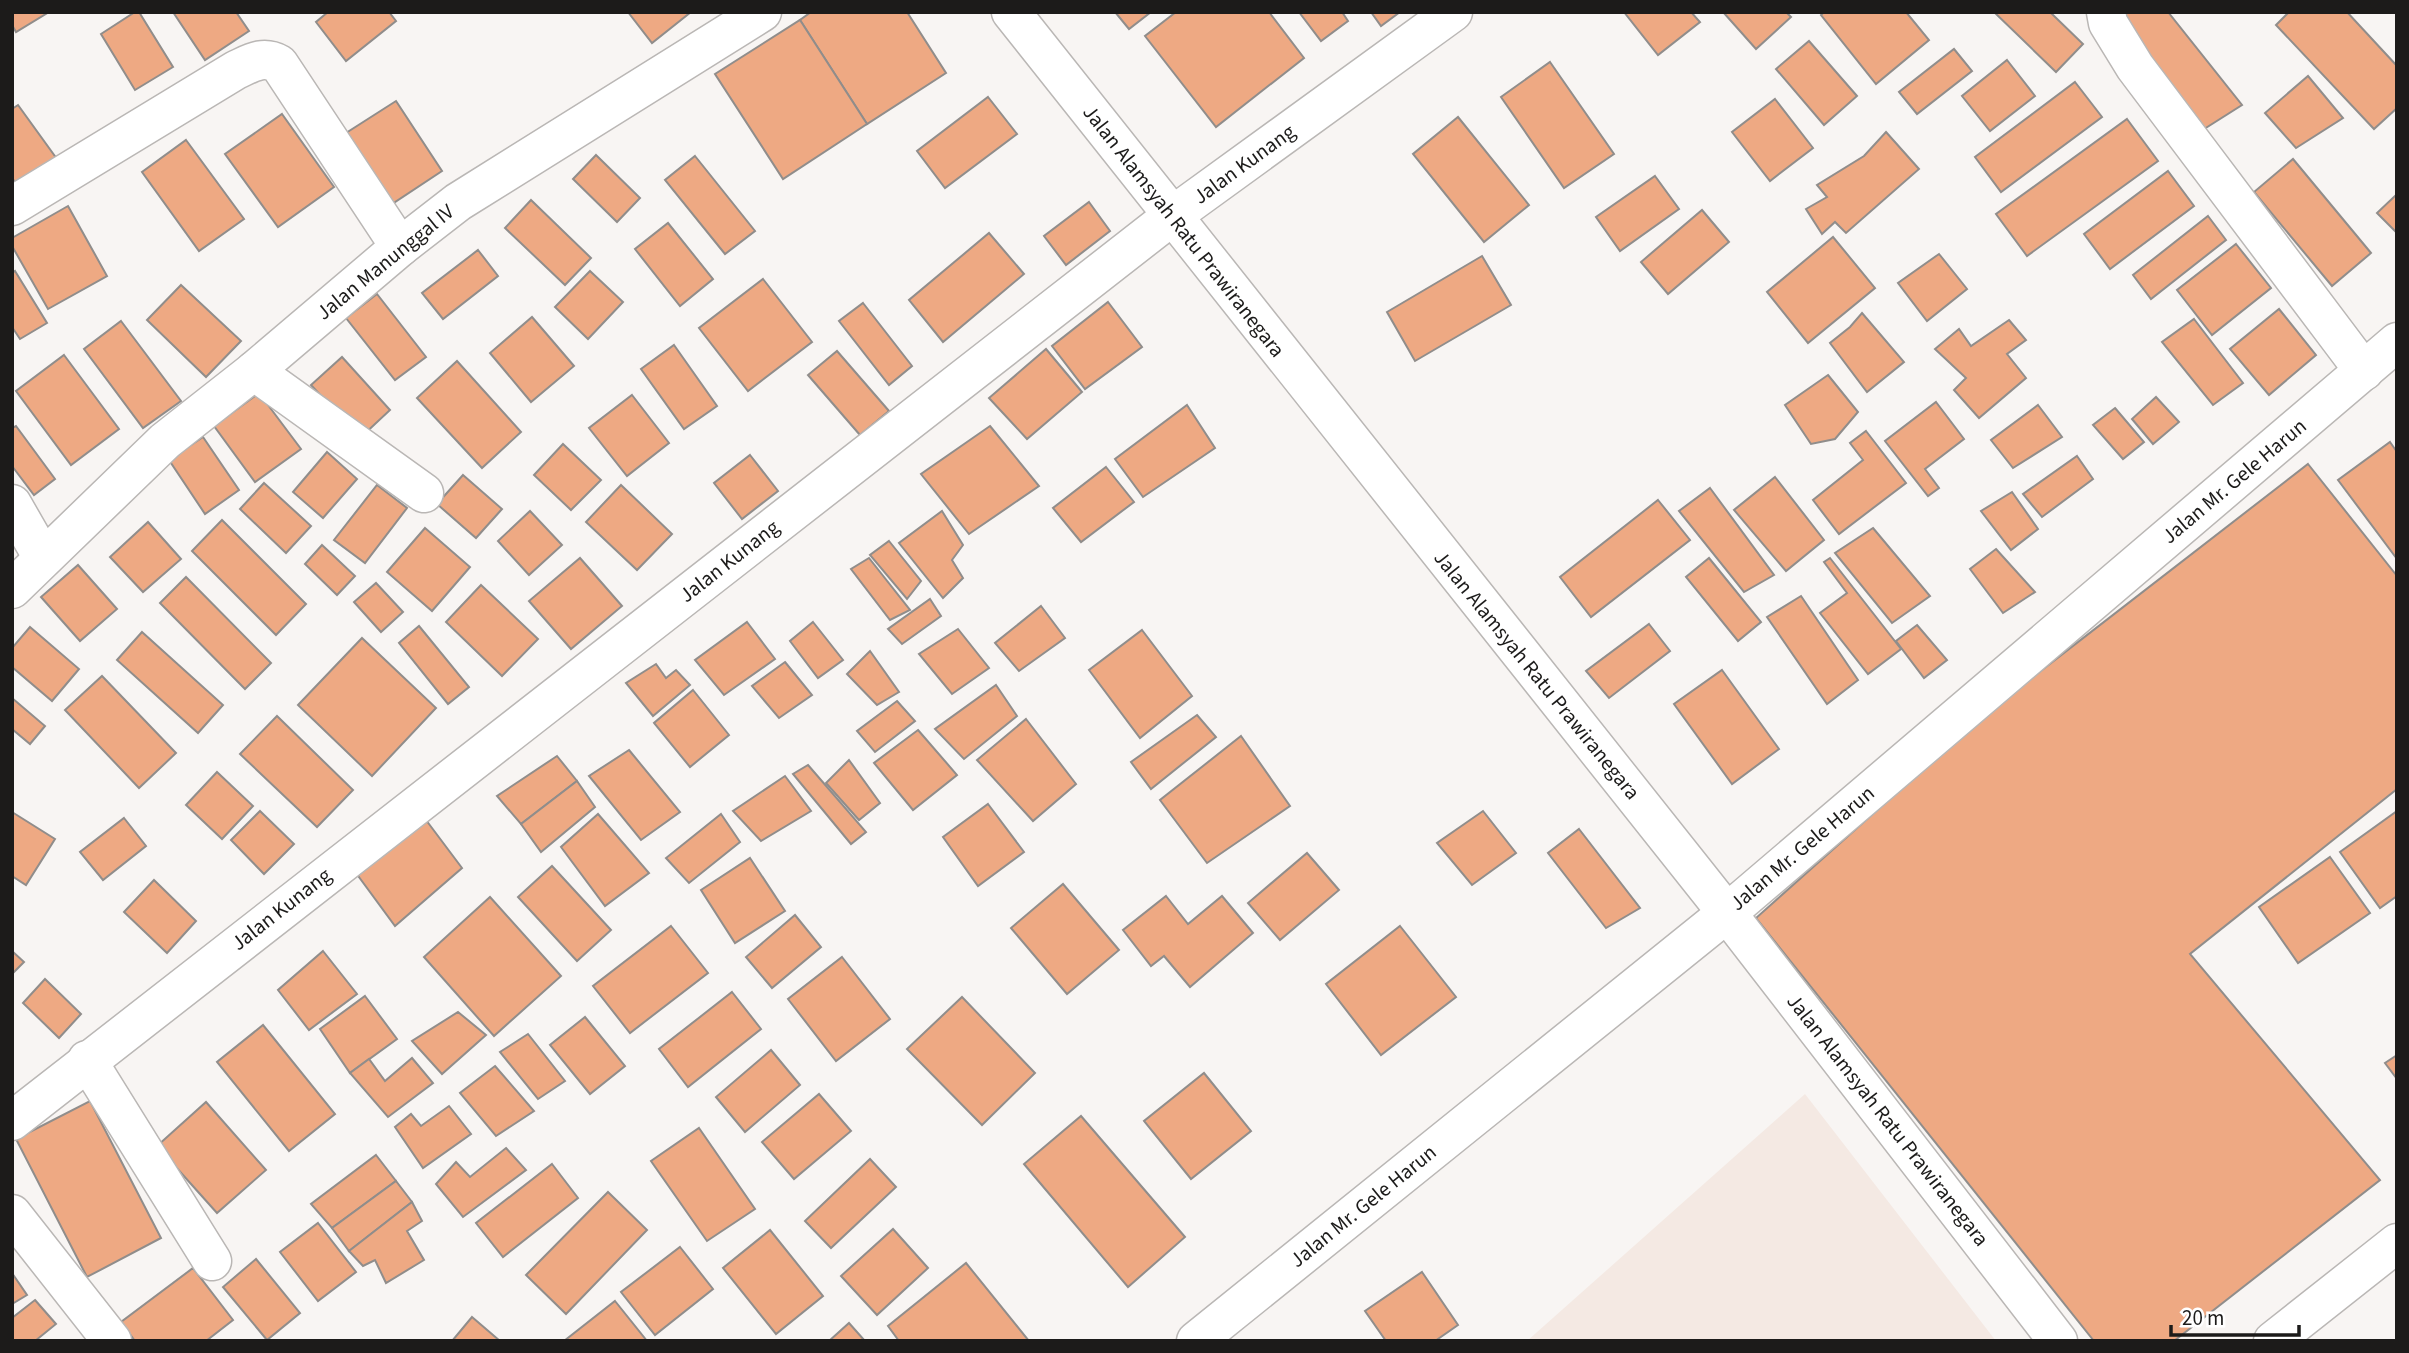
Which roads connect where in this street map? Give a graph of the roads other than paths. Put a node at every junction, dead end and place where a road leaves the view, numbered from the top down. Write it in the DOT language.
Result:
graph roads {
  1 [pos="762,12"];
  2 [pos="1011,12"];
  3 [pos="1453,12"];
  4 [pos="2106,12"];
  5 [pos="12,206"];
  6 [pos="1172,216"];
  7 [pos="400,247"];
  8 [pos="2397,342"];
  9 [pos="254,371"];
  10 [pos="2364,371"];
  11 [pos="424,494"];
  12 [pos="12,505"];
  13 [pos="43,558"];
  14 [pos="12,589"];
  15 [pos="1727,913"];
  16 [pos="87,1060"];
  17 [pos="12,1121"];
  18 [pos="12,1214"];
  19 [pos="2397,1243"];
  20 [pos="212,1261"];
  21 [pos="1203,1339"];
  22 [pos="112,1341"];
  23 [pos="2058,1341"];
  24 [pos="2273,1341"];
  1 -- 7 [label="street, Jalan Manunggal IV"];
  2 -- 6 [label="street, Jalan Alamsyah Ratu Prawiranegara"];
  3 -- 6 [label="street, Jalan Kunang"];
  4 -- 10 [label="street"];
  5 -- 7 [label="street"];
  6 -- 15 [label="street, Jalan Alamsyah Ratu Prawiranegara"];
  6 -- 16 [label="street, Jalan Kunang"];
  7 -- 9 [label="street, Jalan Manunggal IV"];
  8 -- 10 [label="street, Jalan Mr. Gele Harun"];
  9 -- 11 [label="street"];
  9 -- 13 [label="street, Jalan Manunggal IV"];
  10 -- 15 [label="street, Jalan Mr. Gele Harun"];
  12 -- 13 [label="street"];
  13 -- 14 [label="street, Jalan Manunggal IV"];
  15 -- 21 [label="street, Jalan Mr. Gele Harun"];
  15 -- 23 [label="street, Jalan Alamsyah Ratu Prawiranegara"];
  16 -- 17 [label="street, Jalan Kunang"];
  16 -- 20 [label="street"];
  18 -- 22 [label="street"];
  19 -- 24 [label="street"];
}
